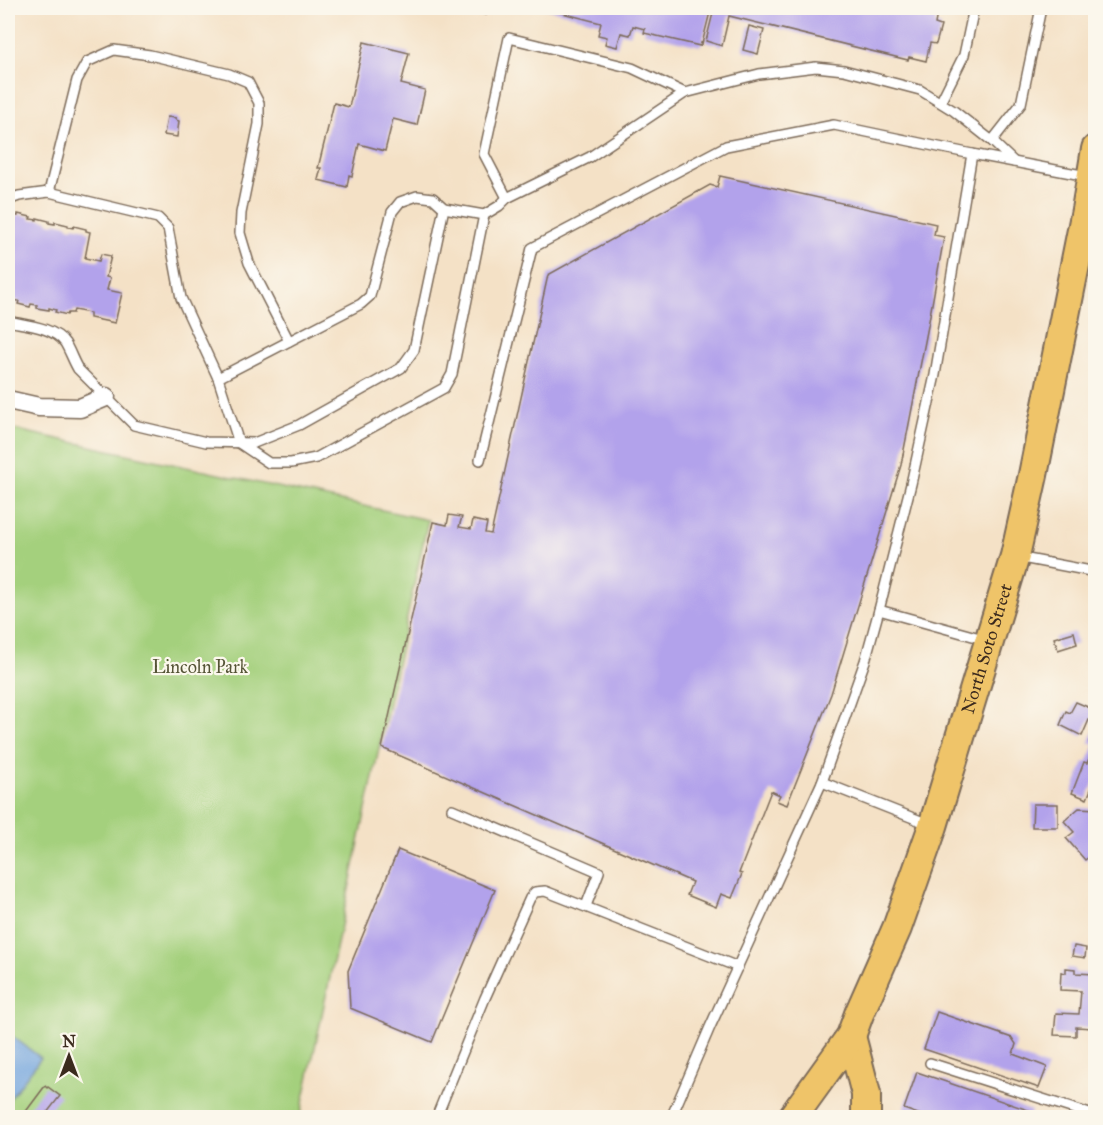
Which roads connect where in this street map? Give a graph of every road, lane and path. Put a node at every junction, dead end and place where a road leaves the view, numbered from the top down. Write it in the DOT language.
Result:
graph roads {
  1 [pos="974,8"];
  2 [pos="1041,8"];
  3 [pos="685,93"];
  4 [pos="941,101"];
  5 [pos="992,141"];
  6 [pos="1095,149"];
  7 [pos="972,154"];
  8 [pos="1014,162"];
  9 [pos="1090,177"];
  10 [pos="50,192"];
  11 [pos="507,198"];
  12 [pos="8,200"];
  13 [pos="444,208"];
  14 [pos="484,215"];
  15 [pos="8,321"];
  16 [pos="289,341"];
  17 [pos="218,378"];
  18 [pos="106,397"];
  19 [pos="8,400"];
  20 [pos="239,443"];
  21 [pos="480,460"];
  22 [pos="1015,556"];
  23 [pos="1095,572"];
  24 [pos="879,610"];
  25 [pos="989,641"];
  26 [pos="822,782"];
  27 [pos="452,809"];
  28 [pos="933,826"];
  29 [pos="586,906"];
  30 [pos="738,967"];
  31 [pos="851,1036"];
  32 [pos="930,1063"];
  33 [pos="1095,1116"];
  34 [pos="436,1118"];
  35 [pos="671,1118"];
  36 [pos="792,1118"];
  37 [pos="866,1118"];
  1 -- 4 [label="lane"];
  2 -- 5 [label="lane"];
  3 -- 4 [label="lane"];
  3 -- 11 [label="lane"];
  3 -- 11 [label="lane"];
  4 -- 5 [label="lane"];
  5 -- 8 [label="lane"];
  6 -- 9 [label="main road, North Soto Street"];
  7 -- 8 [label="lane"];
  7 -- 21 [label="lane"];
  7 -- 24 [label="lane"];
  8 -- 9 [label="lane"];
  9 -- 22 [label="main road, North Soto Street"];
  10 -- 12 [label="lane"];
  10 -- 16 [label="lane"];
  10 -- 17 [label="lane"];
  11 -- 14 [label="lane"];
  13 -- 14 [label="lane"];
  13 -- 16 [label="lane"];
  13 -- 20 [label="lane"];
  14 -- 20 [label="lane"];
  15 -- 18 [label="lane"];
  16 -- 17 [label="lane"];
  17 -- 20 [label="lane"];
  18 -- 19 [label="street"];
  18 -- 20 [label="lane"];
  22 -- 23 [label="lane"];
  22 -- 25 [label="main road, North Soto Street"];
  24 -- 25 [label="lane"];
  24 -- 26 [label="lane"];
  25 -- 28 [label="main road, North Soto Street"];
  26 -- 28 [label="lane"];
  26 -- 30 [label="lane"];
  27 -- 29 [label="lane"];
  28 -- 31 [label="main road, North Soto Street"];
  29 -- 30 [label="lane"];
  29 -- 34 [label="lane"];
  30 -- 35 [label="lane"];
  31 -- 36 [label="main road, North Soto Street"];
  31 -- 37 [label="main road"];
  32 -- 33 [label="lane"];
}
